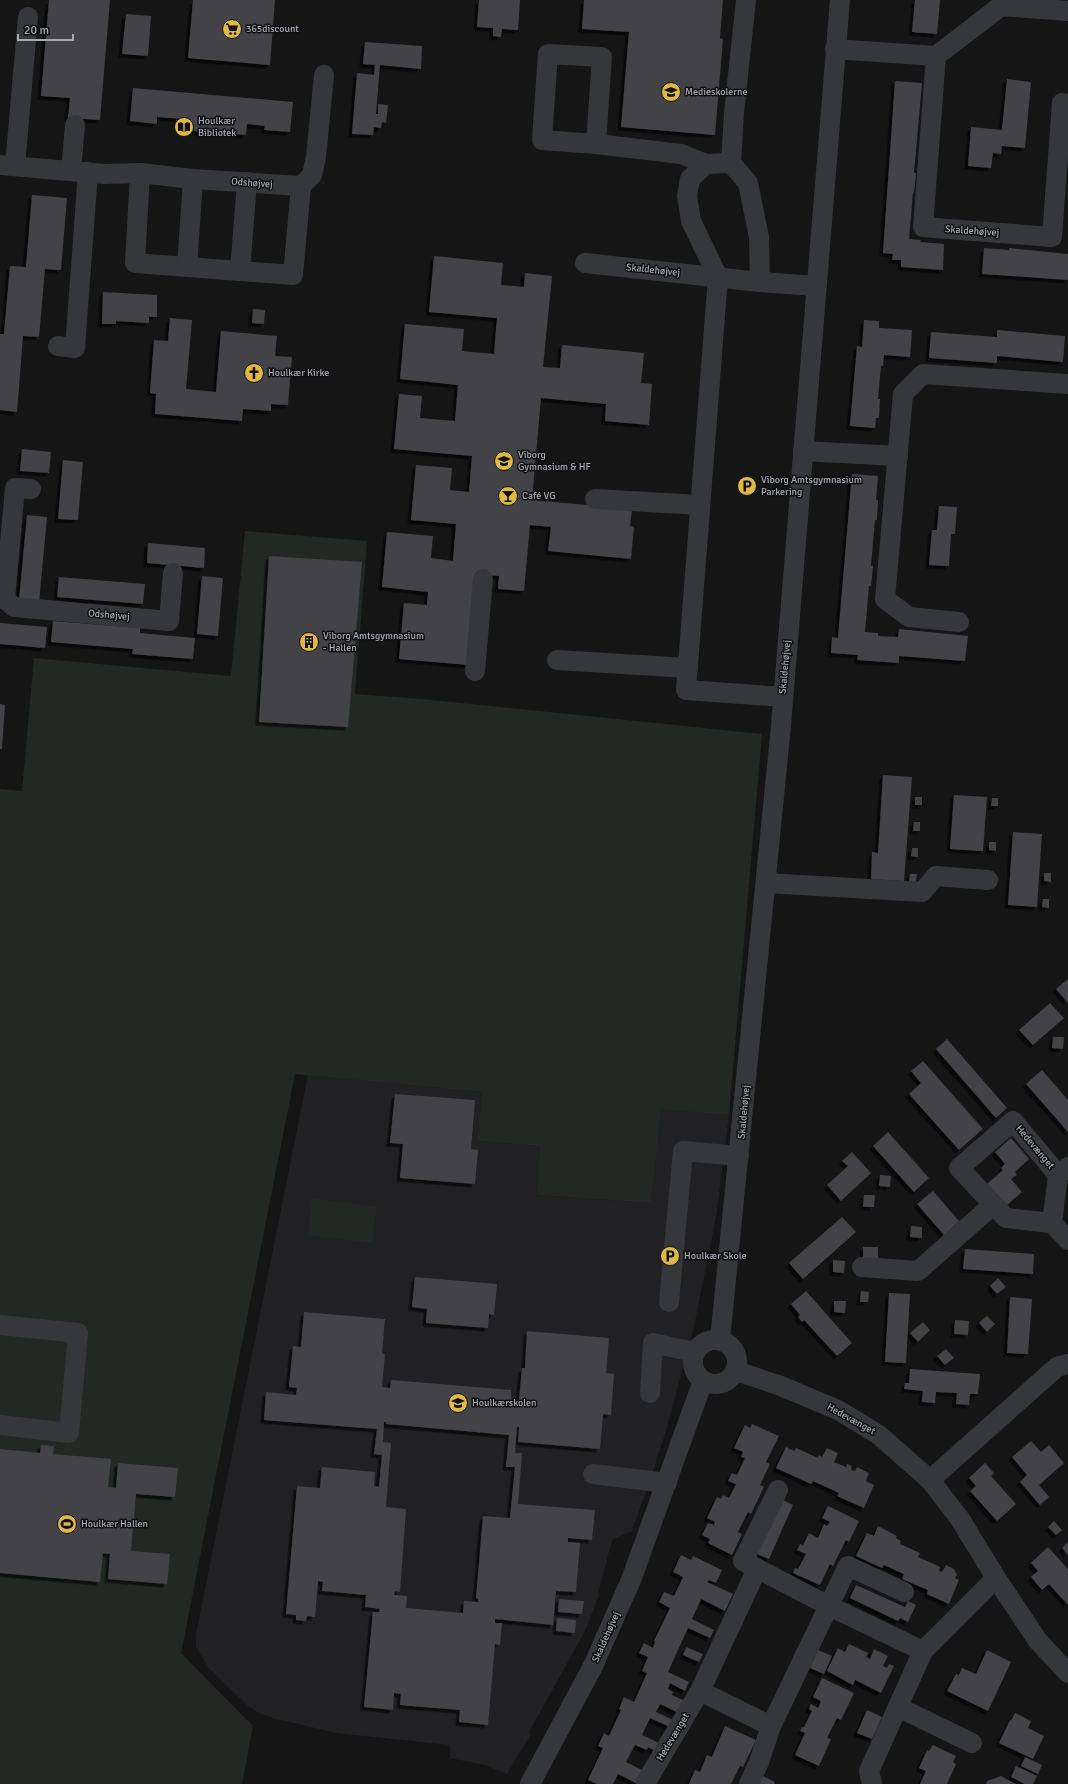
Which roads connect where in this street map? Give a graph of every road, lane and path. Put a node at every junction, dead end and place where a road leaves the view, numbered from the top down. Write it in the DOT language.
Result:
graph roads {
  1 [pos="746,0"];
  2 [pos="840,0"];
  3 [pos="1068,11"];
  4 [pos="28,17"];
  5 [pos="836,49"];
  6 [pos="936,56"];
  7 [pos="324,75"];
  8 [pos="1068,104"];
  9 [pos="75,125"];
  10 [pos="596,144"];
  11 [pos="732,162"];
  12 [pos="706,164"];
  13 [pos="8,165"];
  14 [pos="80,172"];
  15 [pos="140,173"];
  16 [pos="1062,174"];
  17 [pos="193,179"];
  18 [pos="247,182"];
  19 [pos="301,186"];
  20 [pos="585,263"];
  21 [pos="186,267"];
  22 [pos="240,271"];
  23 [pos="718,278"];
  24 [pos="760,282"];
  25 [pos="816,286"];
  26 [pos="58,346"];
  27 [pos="1068,384"];
  28 [pos="803,451"];
  29 [pos="898,456"];
  30 [pos="31,490"];
  31 [pos="595,499"];
  32 [pos="700,505"];
  33 [pos="173,573"];
  34 [pos="483,579"];
  35 [pos="2,599"];
  36 [pos="959,622"];
  37 [pos="557,660"];
  38 [pos="688,668"];
  39 [pos="475,671"];
  40 [pos="783,697"];
  41 [pos="988,880"];
  42 [pos="766,883"];
  43 [pos="739,1156"];
  44 [pos="1063,1171"];
  45 [pos="993,1205"];
  46 [pos="1052,1223"];
  47 [pos="1068,1240"];
  48 [pos="862,1267"];
  49 [pos="669,1302"];
  50 [pos="0,1325"];
  51 [pos="720,1340"];
  52 [pos="694,1352"];
  53 [pos="1068,1364"];
  54 [pos="736,1371"];
  55 [pos="703,1381"];
  56 [pos="650,1393"];
  57 [pos="0,1425"];
  58 [pos="593,1474"];
  59 [pos="930,1480"];
  60 [pos="666,1483"];
  61 [pos="778,1490"];
  62 [pos="757,1569"];
  63 [pos="996,1578"];
  64 [pos="904,1592"];
  65 [pos="829,1606"];
  66 [pos="923,1651"];
  67 [pos="1068,1673"];
  68 [pos="700,1691"];
  69 [pos="898,1707"];
  70 [pos="771,1726"];
  71 [pos="972,1743"];
  72 [pos="646,1782"];
  73 [pos="530,1784"];
  74 [pos="749,1784"];
  75 [pos="872,1784"];
  1 -- 11 [label="street"];
  2 -- 5 [label="street, Skaldehøjvej"];
  3 -- 6 [label="street"];
  4 -- 13 [label="street"];
  5 -- 6 [label="street"];
  5 -- 25 [label="street, Skaldehøjvej"];
  6 -- 16 [label="street, Skaldehøjvej"];
  7 -- 19 [label="street"];
  8 -- 16 [label="street, Skaldehøjvej"];
  9 -- 14 [label="street"];
  10 -- 10 [label="street"];
  10 -- 12 [label="street"];
  11 -- 12 [label="street"];
  11 -- 24 [label="street"];
  12 -- 23 [label="street"];
  13 -- 14 [label="street, Odshøjvej"];
  14 -- 15 [label="street, Odshøjvej"];
  14 -- 26 [label="street"];
  15 -- 17 [label="street, Odshøjvej"];
  15 -- 21 [label="street"];
  17 -- 18 [label="street, Odshøjvej"];
  17 -- 21 [label="street"];
  18 -- 19 [label="street, Odshøjvej"];
  18 -- 22 [label="street"];
  19 -- 22 [label="street"];
  20 -- 23 [label="street, Skaldehøjvej"];
  21 -- 22 [label="street"];
  23 -- 24 [label="street, Skaldehøjvej"];
  23 -- 32 [label="street"];
  24 -- 25 [label="street, Skaldehøjvej"];
  25 -- 28 [label="street, Skaldehøjvej"];
  27 -- 29 [label="street"];
  28 -- 29 [label="street"];
  28 -- 40 [label="street, Skaldehøjvej"];
  29 -- 36 [label="street"];
  30 -- 35 [label="street, Odshøjvej"];
  31 -- 32 [label="street"];
  32 -- 38 [label="street"];
  33 -- 35 [label="street, Odshøjvej"];
  34 -- 39 [label="street"];
  37 -- 38 [label="street"];
  38 -- 40 [label="street"];
  40 -- 42 [label="street, Skaldehøjvej"];
  41 -- 42 [label="street"];
  42 -- 43 [label="street, Skaldehøjvej"];
  43 -- 49 [label="street"];
  43 -- 51 [label="street, Skaldehøjvej"];
  44 -- 45 [label="street, Hedevænget"];
  44 -- 46 [label="street, Hedevænget"];
  45 -- 46 [label="street, Hedevænget"];
  45 -- 48 [label="street"];
  46 -- 47 [label="street"];
  50 -- 57 [label="street"];
  51 -- 52 [label="street"];
  51 -- 54 [label="street"];
  52 -- 55 [label="street"];
  52 -- 56 [label="street"];
  53 -- 59 [label="street"];
  54 -- 55 [label="street"];
  54 -- 59 [label="street, Hedevænget"];
  55 -- 60 [label="street, Skaldehøjvej"];
  58 -- 60 [label="street"];
  59 -- 63 [label="street, Hedevænget"];
  60 -- 73 [label="street, Skaldehøjvej"];
  61 -- 62 [label="street"];
  62 -- 65 [label="street"];
  62 -- 68 [label="street, Hedevænget"];
  63 -- 66 [label="street"];
  63 -- 67 [label="street, Hedevænget"];
  64 -- 65 [label="street"];
  65 -- 66 [label="street"];
  65 -- 70 [label="street"];
  66 -- 69 [label="street"];
  68 -- 70 [label="street"];
  68 -- 72 [label="street, Hedevænget"];
  69 -- 71 [label="street"];
  69 -- 75 [label="street"];
  70 -- 74 [label="street"];
}
